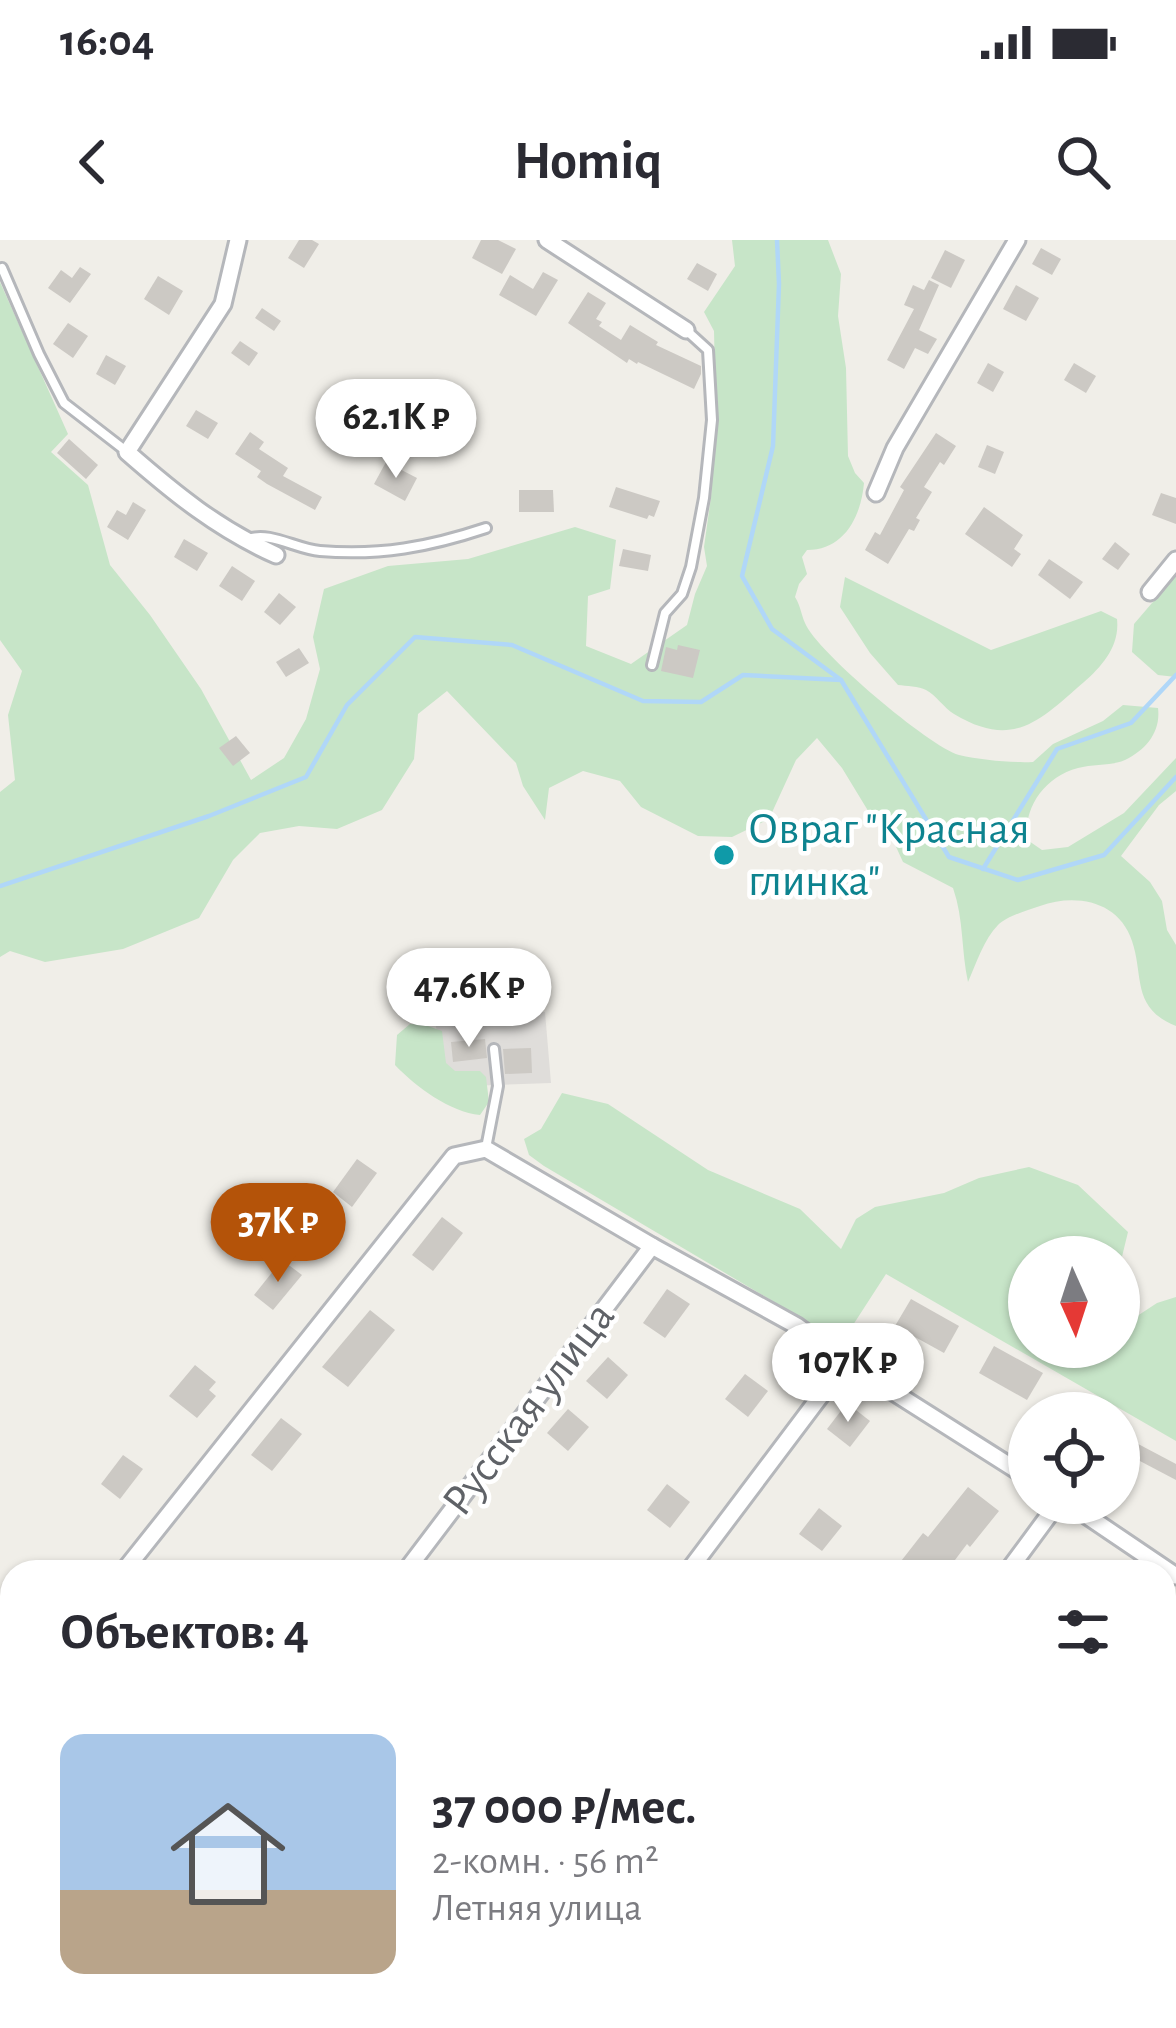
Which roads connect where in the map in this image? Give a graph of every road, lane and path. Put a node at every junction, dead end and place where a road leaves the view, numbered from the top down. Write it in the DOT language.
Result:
graph roads {
  1 [pos="238,240"];
  2 [pos="547,240"];
  3 [pos="1017,240"];
  4 [pos="2,268"];
  5 [pos="686,330"];
  6 [pos="128,452"];
  7 [pos="875,493"];
  8 [pos="486,529"];
  9 [pos="244,540"];
  10 [pos="276,555"];
  11 [pos="1176,560"];
  12 [pos="1150,592"];
  13 [pos="652,665"];
  14 [pos="494,1049"];
  15 [pos="486,1149"];
  16 [pos="652,1246"];
  17 [pos="846,1362"];
  18 [pos="1008,1465"];
  19 [pos="1042,1524"];
  20 [pos="1099,1524"];
  21 [pos="133,1560"];
  22 [pos="414,1560"];
  23 [pos="697,1560"];
  24 [pos="1016,1560"];
  25 [pos="1152,1560"];
  1 -- 6 [label="street"];
  2 -- 5 [label="street"];
  3 -- 7 [label="street"];
  4 -- 6 [label="lane"];
  5 -- 13 [label="lane"];
  6 -- 9 [label="street"];
  8 -- 9 [label="lane"];
  9 -- 10 [label="street"];
  11 -- 12 [label="street"];
  14 -- 15 [label="lane"];
  15 -- 16 [label="street"];
  15 -- 21 [label="street"];
  16 -- 17 [label="street"];
  16 -- 22 [label="street, Русская улица"];
  17 -- 18 [label="street"];
  17 -- 23 [label="street"];
  19 -- 24 [label="street"];
  20 -- 25 [label="street"];
}
